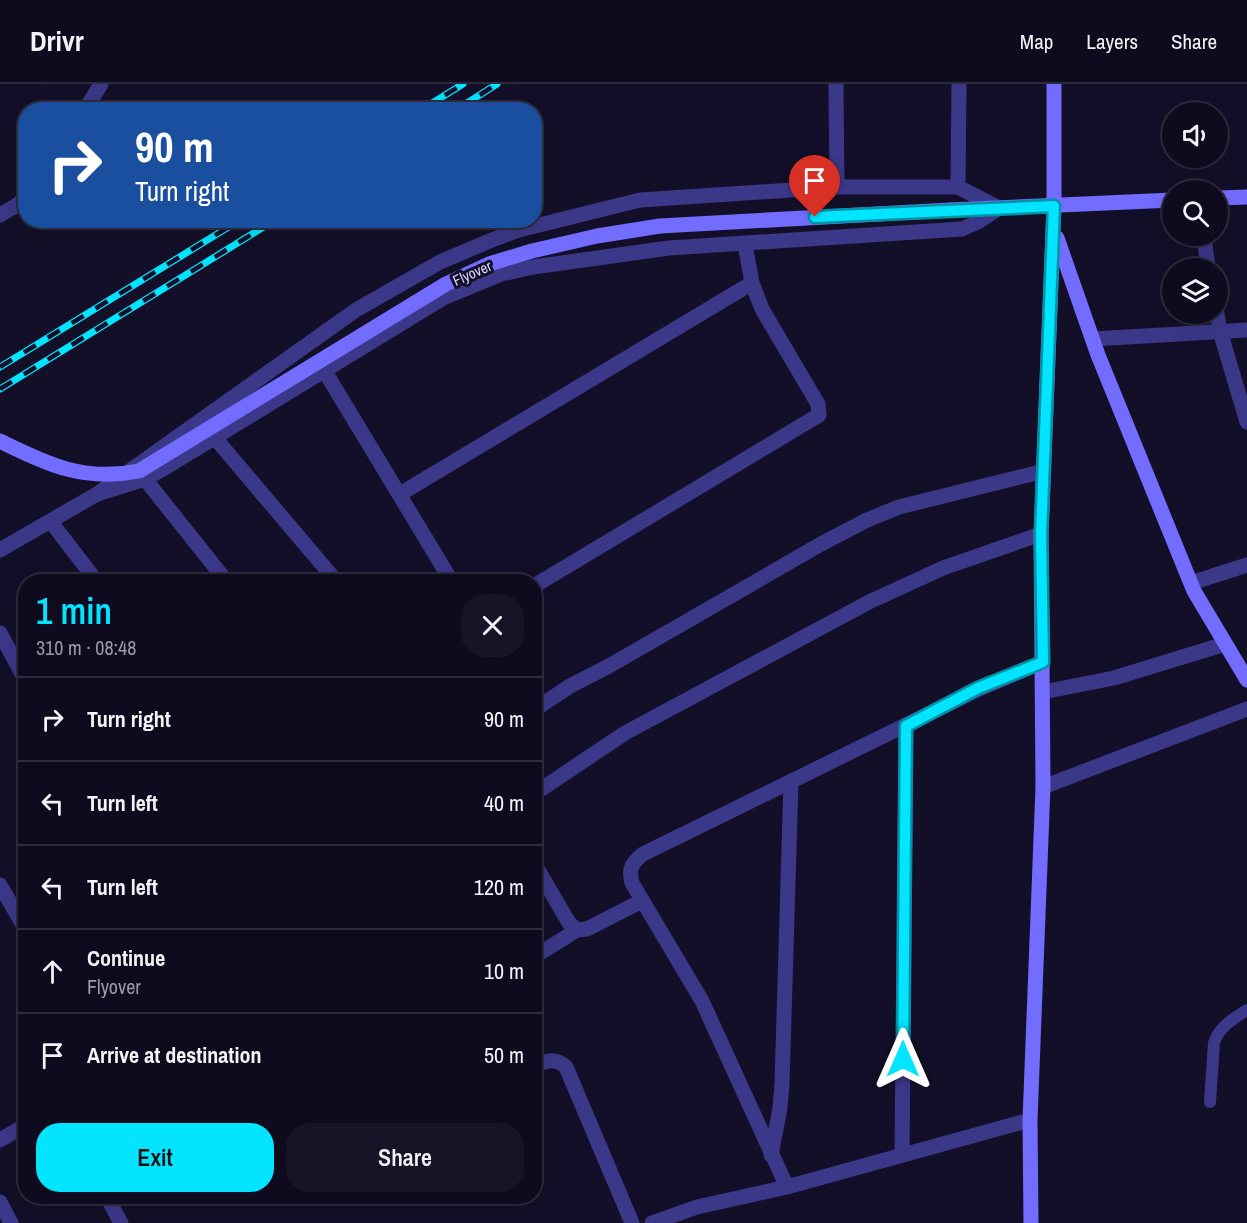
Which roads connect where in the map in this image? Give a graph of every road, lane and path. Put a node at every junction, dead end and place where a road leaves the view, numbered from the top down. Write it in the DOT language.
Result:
graph roads {
  1 [pos="101,84"];
  2 [pos="836,84"];
  3 [pos="959,84"];
  4 [pos="1054,84"];
  5 [pos="90,102"];
  6 [pos="837,187"];
  7 [pos="958,187"];
  8 [pos="1247,197"];
  9 [pos="1228,198"];
  10 [pos="1162,201"];
  11 [pos="18,204"];
  12 [pos="1054,206"];
  13 [pos="999,208"];
  14 [pos="0,215"];
  15 [pos="542,224"];
  16 [pos="527,228"];
  17 [pos="1053,228"];
  18 [pos="745,244"];
  19 [pos="752,283"];
  20 [pos="1219,324"];
  21 [pos="1247,330"];
  22 [pos="1220,331"];
  23 [pos="1093,339"];
  24 [pos="324,370"];
  25 [pos="1247,423"];
  26 [pos="215,438"];
  27 [pos="0,441"];
  28 [pos="1044,471"];
  29 [pos="145,479"];
  30 [pos="97,494"];
  31 [pos="400,494"];
  32 [pos="51,522"];
  33 [pos="1041,534"];
  34 [pos="0,550"];
  35 [pos="1247,564"];
  36 [pos="91,574"];
  37 [pos="221,574"];
  38 [pos="331,574"];
  39 [pos="447,574"];
  40 [pos="542,581"];
  41 [pos="1191,583"];
  42 [pos="0,633"];
  43 [pos="1225,644"];
  44 [pos="1043,662"];
  45 [pos="18,666"];
  46 [pos="1247,680"];
  47 [pos="1043,692"];
  48 [pos="542,705"];
  49 [pos="1247,710"];
  50 [pos="906,726"];
  51 [pos="791,781"];
  52 [pos="1043,787"];
  53 [pos="542,788"];
  54 [pos="542,877"];
  55 [pos="0,885"];
  56 [pos="642,901"];
  57 [pos="18,916"];
  58 [pos="577,930"];
  59 [pos="542,952"];
  60 [pos="1247,1010"];
  61 [pos="542,1062"];
  62 [pos="1210,1102"];
  63 [pos="1030,1120"];
  64 [pos="18,1130"];
  65 [pos="0,1140"];
  66 [pos="771,1155"];
  67 [pos="902,1155"];
  68 [pos="787,1187"];
  69 [pos="0,1202"];
  70 [pos="111,1204"];
  71 [pos="11,1223"];
  72 [pos="121,1223"];
  73 [pos="632,1223"];
  74 [pos="652,1223"];
  75 [pos="1031,1223"];
  1 -- 5 [label="street"];
  2 -- 6 [label="street"];
  3 -- 7 [label="street"];
  4 -- 12 [label="street"];
  6 -- 7 [label="street"];
  6 -- 15 [label="street"];
  7 -- 13 [label="street"];
  8 -- 9 [label="street"];
  10 -- 12 [label="street, Flyover"];
  11 -- 14 [label="street"];
  12 -- 13 [label="street, Flyover"];
  12 -- 17 [label="street"];
  13 -- 18 [label="street"];
  13 -- 27 [label="street, Flyover, bridge"];
  16 -- 30 [label="street"];
  17 -- 23 [label="street"];
  17 -- 28 [label="street"];
  18 -- 19 [label="street"];
  18 -- 24 [label="street"];
  19 -- 31 [label="street"];
  19 -- 40 [label="street"];
  20 -- 22 [label="street"];
  21 -- 22 [label="street"];
  22 -- 23 [label="street"];
  22 -- 25 [label="street"];
  23 -- 41 [label="street"];
  24 -- 26 [label="street"];
  24 -- 31 [label="street"];
  26 -- 29 [label="street"];
  26 -- 38 [label="street"];
  28 -- 33 [label="street"];
  28 -- 48 [label="street"];
  29 -- 30 [label="street"];
  29 -- 37 [label="street"];
  30 -- 32 [label="street"];
  31 -- 39 [label="street"];
  32 -- 34 [label="street"];
  32 -- 36 [label="street"];
  33 -- 44 [label="street"];
  33 -- 53 [label="street"];
  35 -- 41 [label="street"];
  41 -- 43 [label="street"];
  42 -- 45 [label="street"];
  43 -- 46 [label="street"];
  43 -- 47 [label="street"];
  44 -- 47 [label="street"];
  44 -- 50 [label="street"];
  47 -- 52 [label="street"];
  49 -- 52 [label="street"];
  50 -- 51 [label="street"];
  50 -- 67 [label="street"];
  51 -- 56 [label="street"];
  51 -- 66 [label="street"];
  52 -- 63 [label="street"];
  54 -- 58 [label="street"];
  55 -- 57 [label="street"];
  56 -- 58 [label="street"];
  56 -- 66 [label="street"];
  58 -- 59 [label="street"];
  60 -- 62 [label="lane"];
  61 -- 73 [label="street"];
  63 -- 67 [label="street"];
  63 -- 75 [label="street"];
  64 -- 65 [label="street"];
  66 -- 68 [label="street"];
  67 -- 68 [label="street"];
  68 -- 74 [label="street"];
  69 -- 71 [label="street"];
  70 -- 72 [label="street"];
}
